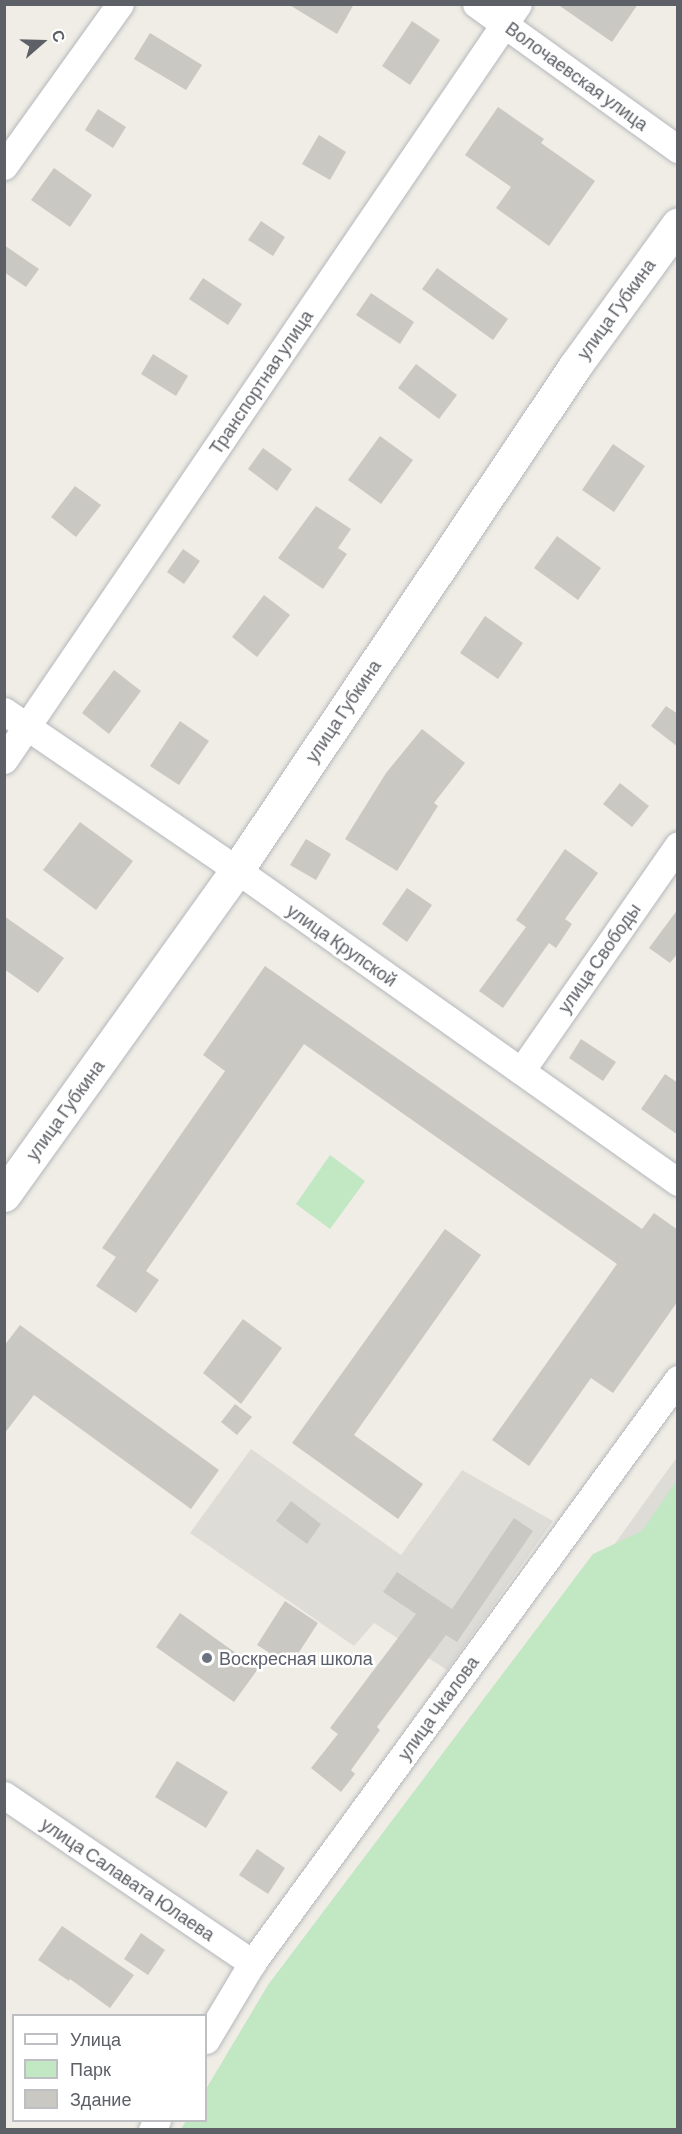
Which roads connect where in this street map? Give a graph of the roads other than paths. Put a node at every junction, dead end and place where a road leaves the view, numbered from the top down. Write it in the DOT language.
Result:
graph roads {
  1 [pos="120,4"];
  2 [pos="476,4"];
  3 [pos="511,14"];
  4 [pos="678,149"];
  5 [pos="4,166"];
  6 [pos="678,224"];
  7 [pos="4,711"];
  8 [pos="27,728"];
  9 [pos="4,760"];
  10 [pos="678,845"];
  11 [pos="237,870"];
  12 [pos="521,1071"];
  13 [pos="678,1182"];
  14 [pos="4,1195"];
  15 [pos="678,1379"];
  16 [pos="4,1794"];
  17 [pos="252,1963"];
  18 [pos="207,2038"];
  1 -- 5 [label="street"];
  2 -- 3 [label="street, Волочаевская улица"];
  3 -- 4 [label="street, Волочаевская улица"];
  3 -- 8 [label="street, Транспортная улица"];
  6 -- 11 [label="main road, улица Губкина"];
  7 -- 8 [label="street, улица Крупской"];
  8 -- 9 [label="street, Транспортная улица"];
  8 -- 11 [label="street, улица Крупской"];
  10 -- 12 [label="street, улица Свободы"];
  11 -- 12 [label="street, улица Крупской"];
  11 -- 14 [label="main road, улица Губкина"];
  12 -- 13 [label="street, улица Крупской"];
  15 -- 17 [label="street, улица Чкалова"];
  16 -- 17 [label="street, улица Салавата Юлаева"];
  17 -- 18 [label="street, улица Чкалова"];
}
